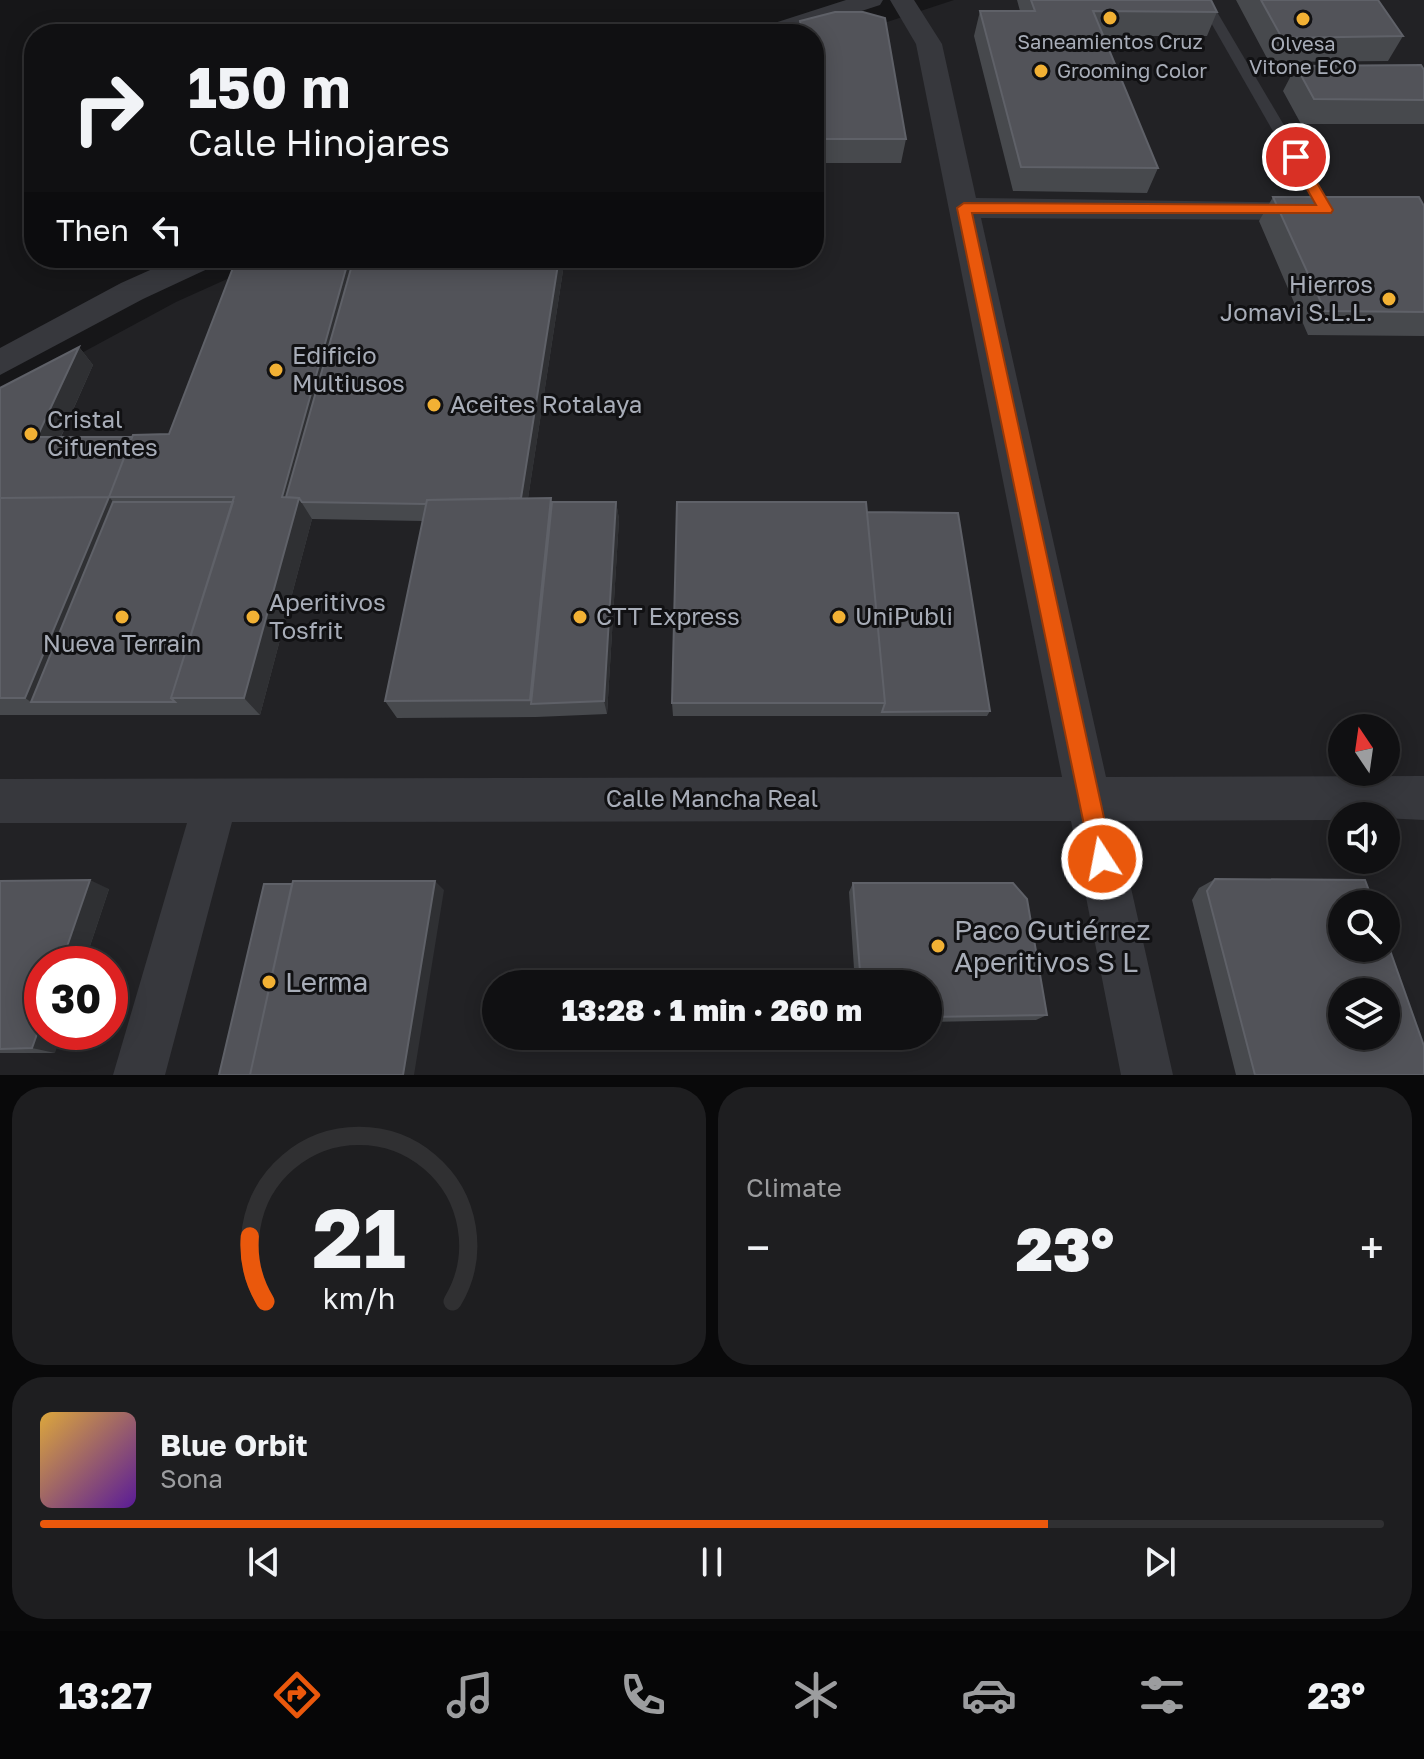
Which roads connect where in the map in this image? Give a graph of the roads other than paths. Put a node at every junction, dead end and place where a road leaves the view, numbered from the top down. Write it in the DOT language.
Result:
graph roads {
  1 [pos="871,0"];
  2 [pos="902,0"];
  3 [pos="1204,0"];
  4 [pos="796,24"];
  5 [pos="964,208"];
  6 [pos="1326,210"];
  7 [pos="1362,210"];
  8 [pos="183,268"];
  9 [pos="0,363"];
  10 [pos="1089,797"];
  11 [pos="1424,798"];
  12 [pos="0,801"];
  13 [pos="215,802"];
  14 [pos="139,1075"];
  15 [pos="1147,1075"];
  1 -- 4 [label="street"];
  2 -- 5 [label="street"];
  3 -- 6 [label="lane"];
  5 -- 6 [label="street"];
  5 -- 10 [label="street"];
  6 -- 7 [label="street"];
  8 -- 9 [label="street"];
  10 -- 11 [label="street, Calle Mancha Real"];
  10 -- 13 [label="street, Calle Mancha Real"];
  10 -- 15 [label="street"];
  12 -- 13 [label="street, Calle Mancha Real"];
  13 -- 14 [label="street"];
}
